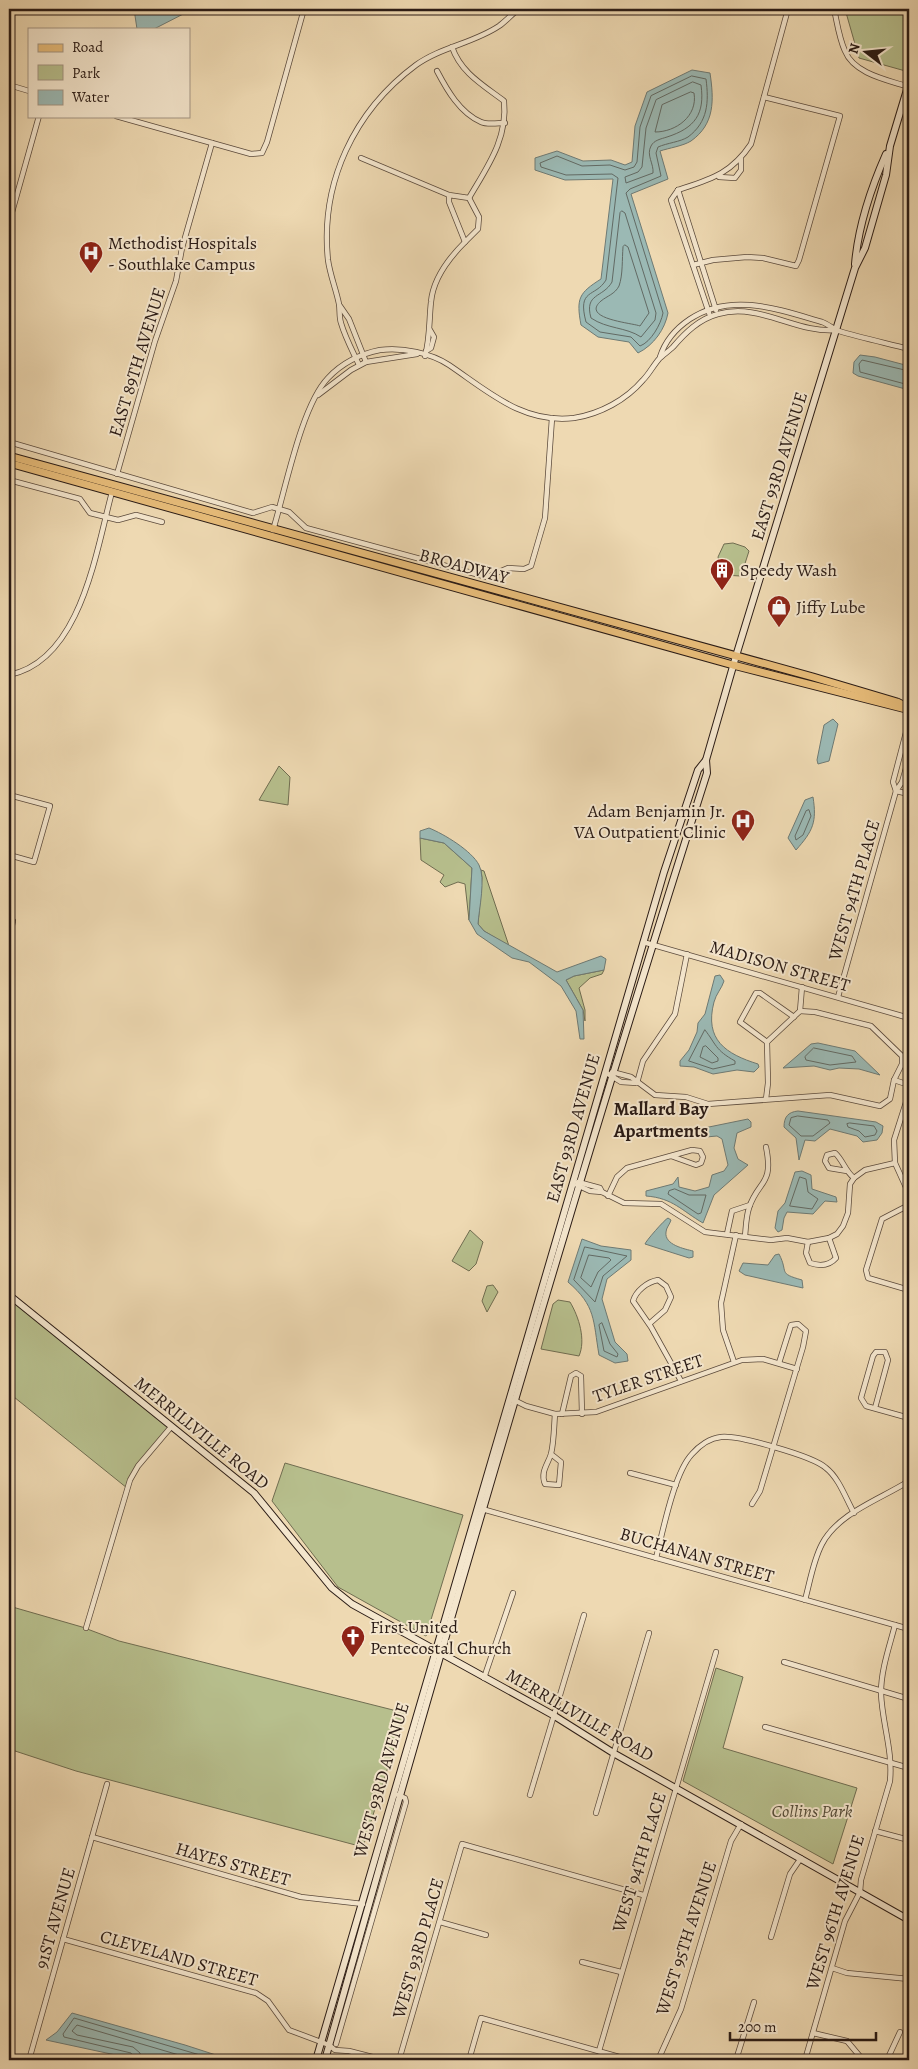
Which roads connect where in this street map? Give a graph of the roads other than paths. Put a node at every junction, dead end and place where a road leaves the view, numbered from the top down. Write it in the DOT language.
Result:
graph roads {
  1 [pos="304,9"];
  2 [pos="519,9"];
  3 [pos="788,9"];
  4 [pos="834,9"];
  5 [pos="452,47"];
  6 [pos="437,71"];
  7 [pos="9,85"];
  8 [pos="909,85"];
  9 [pos="28,91"];
  10 [pos="764,96"];
  11 [pos="38,118"];
  12 [pos="123,118"];
  13 [pos="505,123"];
  14 [pos="212,143"];
  15 [pos="361,158"];
  16 [pos="741,158"];
  17 [pos="718,176"];
  18 [pos="678,190"];
  19 [pos="449,195"];
  20 [pos="469,198"];
  21 [pos="9,223"];
  22 [pos="465,242"];
  23 [pos="701,263"];
  24 [pos="693,265"];
  25 [pos="339,305"];
  26 [pos="715,308"];
  27 [pos="708,310"];
  28 [pos="718,314"];
  29 [pos="710,317"];
  30 [pos="836,330"];
  31 [pos="909,349"];
  32 [pos="425,353"];
  33 [pos="363,354"];
  34 [pos="417,354"];
  35 [pos="356,358"];
  36 [pos="659,359"];
  37 [pos="366,362"];
  38 [pos="359,365"];
  39 [pos="317,396"];
  40 [pos="552,418"];
  41 [pos="9,442"];
  42 [pos="9,456"];
  43 [pos="9,463"];
  44 [pos="118,474"];
  45 [pos="9,480"];
  46 [pos="112,492"];
  47 [pos="279,509"];
  48 [pos="106,517"];
  49 [pos="162,522"];
  50 [pos="272,533"];
  51 [pos="736,656"];
  52 [pos="733,665"];
  53 [pos="9,676"];
  54 [pos="909,709"];
  55 [pos="909,721"];
  56 [pos="909,758"];
  57 [pos="706,760"];
  58 [pos="896,790"];
  59 [pos="909,794"];
  60 [pos="9,795"];
  61 [pos="9,855"];
  62 [pos="11,920"];
  63 [pos="9,939"];
  64 [pos="644,942"];
  65 [pos="652,944"];
  66 [pos="687,954"];
  67 [pos="802,987"];
  68 [pos="838,997"];
  69 [pos="800,1011"];
  70 [pos="794,1017"];
  71 [pos="909,1018"];
  72 [pos="767,1042"];
  73 [pos="604,1072"];
  74 [pos="612,1075"];
  75 [pos="894,1080"];
  76 [pos="637,1083"];
  77 [pos="909,1085"];
  78 [pos="909,1092"];
  79 [pos="766,1099"];
  80 [pos="766,1147"];
  81 [pos="671,1156"];
  82 [pos="895,1163"];
  83 [pos="847,1171"];
  84 [pos="854,1178"];
  85 [pos="573,1182"];
  86 [pos="580,1184"];
  87 [pos="909,1194"];
  88 [pos="608,1196"];
  89 [pos="909,1204"];
  90 [pos="750,1205"];
  91 [pos="727,1234"];
  92 [pos="736,1235"];
  93 [pos="745,1236"];
  94 [pos="829,1238"];
  95 [pos="808,1242"];
  96 [pos="909,1290"];
  97 [pos="9,1295"];
  98 [pos="649,1324"];
  99 [pos="734,1362"];
  100 [pos="778,1364"];
  101 [pos="797,1369"];
  102 [pos="682,1381"];
  103 [pos="509,1398"];
  104 [pos="516,1402"];
  105 [pos="875,1408"];
  106 [pos="555,1414"];
  107 [pos="562,1414"];
  108 [pos="582,1414"];
  109 [pos="909,1418"];
  110 [pos="171,1428"];
  111 [pos="773,1448"];
  112 [pos="551,1454"];
  113 [pos="630,1473"];
  114 [pos="909,1481"];
  115 [pos="676,1485"];
  116 [pos="752,1504"];
  117 [pos="480,1509"];
  118 [pos="854,1513"];
  119 [pos="656,1558"];
  120 [pos="513,1593"];
  121 [pos="804,1600"];
  122 [pos="584,1615"];
  123 [pos="895,1625"];
  124 [pos="86,1628"];
  125 [pos="909,1629"];
  126 [pos="649,1633"];
  127 [pos="435,1650"];
  128 [pos="716,1652"];
  129 [pos="442,1654"];
  130 [pos="784,1662"];
  131 [pos="484,1678"];
  132 [pos="881,1691"];
  133 [pos="909,1699"];
  134 [pos="553,1716"];
  135 [pos="765,1728"];
  136 [pos="615,1754"];
  137 [pos="892,1764"];
  138 [pos="909,1768"];
  139 [pos="108,1784"];
  140 [pos="676,1787"];
  141 [pos="393,1793"];
  142 [pos="530,1795"];
  143 [pos="401,1796"];
  144 [pos="596,1812"];
  145 [pos="741,1824"];
  146 [pos="875,1831"];
  147 [pos="92,1837"];
  148 [pos="909,1840"];
  149 [pos="801,1858"];
  150 [pos="860,1892"];
  151 [pos="643,1895"];
  152 [pos="361,1904"];
  153 [pos="369,1904"];
  154 [pos="909,1920"];
  155 [pos="440,1922"];
  156 [pos="486,1935"];
  157 [pos="64,1938"];
  158 [pos="771,1938"];
  159 [pos="582,1962"];
  160 [pos="832,1968"];
  161 [pos="621,1972"];
  162 [pos="909,1979"];
  163 [pos="754,2002"];
  164 [pos="900,2032"];
  165 [pos="813,2033"];
  166 [pos="321,2042"];
  167 [pos="333,2045"];
  168 [pos="598,2051"];
  169 [pos="29,2060"];
  170 [pos="316,2060"];
  171 [pos="324,2060"];
  172 [pos="384,2060"];
  173 [pos="399,2060"];
  174 [pos="469,2060"];
  175 [pos="630,2060"];
  176 [pos="658,2060"];
  177 [pos="736,2060"];
  178 [pos="806,2060"];
  179 [pos="863,2060"];
  180 [pos="887,2060"];
  1 -- 14 [label="street"];
  2 -- 5 [label="street"];
  3 -- 10 [label="street"];
  4 -- 8 [label="street"];
  5 -- 13 [label="street"];
  5 -- 25 [label="street"];
  6 -- 13 [label="street"];
  7 -- 9 [label="street"];
  8 -- 30 [label="street, EAST 93RD AVENUE"];
  10 -- 16 [label="street"];
  10 -- 23 [label="street"];
  11 -- 21 [label="street"];
  12 -- 14 [label="street"];
  13 -- 20 [label="street"];
  14 -- 44 [label="street, EAST 89TH AVENUE"];
  15 -- 19 [label="street"];
  16 -- 17 [label="street"];
  16 -- 17 [label="street"];
  17 -- 18 [label="street"];
  18 -- 23 [label="street"];
  18 -- 24 [label="street"];
  19 -- 20 [label="street"];
  19 -- 22 [label="street"];
  20 -- 22 [label="street"];
  22 -- 32 [label="street"];
  23 -- 24 [label="street"];
  23 -- 26 [label="street"];
  24 -- 27 [label="street"];
  25 -- 33 [label="street"];
  25 -- 35 [label="street"];
  26 -- 27 [label="street"];
  26 -- 28 [label="street"];
  26 -- 30 [label="street"];
  27 -- 29 [label="street"];
  27 -- 36 [label="street"];
  28 -- 29 [label="street"];
  28 -- 30 [label="street"];
  29 -- 36 [label="street"];
  30 -- 31 [label="street"];
  30 -- 51 [label="street, EAST 93RD AVENUE"];
  32 -- 34 [label="street"];
  32 -- 40 [label="street"];
  33 -- 34 [label="street"];
  33 -- 35 [label="street"];
  33 -- 37 [label="street"];
  34 -- 37 [label="street"];
  35 -- 38 [label="street"];
  35 -- 39 [label="street"];
  36 -- 40 [label="street"];
  37 -- 38 [label="street"];
  38 -- 39 [label="street"];
  39 -- 47 [label="street"];
  40 -- 47 [label="street"];
  41 -- 44 [label="street"];
  42 -- 50 [label="main road, BROADWAY"];
  43 -- 46 [label="main road, BROADWAY"];
  44 -- 47 [label="street"];
  45 -- 48 [label="street"];
  46 -- 48 [label="street"];
  46 -- 50 [label="main road, BROADWAY"];
  47 -- 50 [label="street"];
  48 -- 49 [label="street"];
  48 -- 53 [label="street"];
  50 -- 51 [label="main road, BROADWAY"];
  50 -- 52 [label="main road, BROADWAY"];
  51 -- 52 [label="street, EAST 93RD AVENUE"];
  51 -- 54 [label="main road, BROADWAY"];
  52 -- 54 [label="main road, BROADWAY"];
  52 -- 57 [label="street, EAST 93RD AVENUE"];
  55 -- 58 [label="street, WEST 94TH PLACE"];
  56 -- 58 [label="street, WEST 94TH PLACE"];
  57 -- 64 [label="street, EAST 93RD AVENUE"];
  57 -- 65 [label="street, EAST 93RD AVENUE"];
  58 -- 59 [label="street"];
  58 -- 68 [label="street, WEST 94TH PLACE"];
  60 -- 61 [label="street"];
  62 -- 63 [label="street"];
  64 -- 65 [label="street, MADISON STREET"];
  64 -- 73 [label="street, EAST 93RD AVENUE"];
  65 -- 66 [label="street, MADISON STREET"];
  65 -- 74 [label="street, EAST 93RD AVENUE"];
  66 -- 67 [label="street, MADISON STREET"];
  66 -- 76 [label="street"];
  67 -- 68 [label="street, MADISON STREET"];
  67 -- 69 [label="street"];
  68 -- 71 [label="street, MADISON STREET"];
  69 -- 70 [label="street"];
  69 -- 75 [label="street"];
  70 -- 72 [label="street"];
  70 -- 72 [label="street"];
  72 -- 79 [label="street"];
  73 -- 74 [label="street"];
  73 -- 85 [label="street, EAST 93RD AVENUE"];
  74 -- 76 [label="street"];
  74 -- 76 [label="street"];
  74 -- 86 [label="street, EAST 93RD AVENUE"];
  75 -- 77 [label="street"];
  75 -- 79 [label="street"];
  76 -- 79 [label="street"];
  78 -- 82 [label="street"];
  80 -- 90 [label="street"];
  81 -- 81 [label="street"];
  81 -- 88 [label="street"];
  82 -- 84 [label="street"];
  82 -- 87 [label="street"];
  83 -- 83 [label="street"];
  83 -- 84 [label="street"];
  84 -- 94 [label="street"];
  85 -- 86 [label="street"];
  85 -- 103 [label="street, EAST 93RD AVENUE"];
  86 -- 88 [label="street"];
  86 -- 104 [label="street, EAST 93RD AVENUE"];
  88 -- 91 [label="street"];
  89 -- 96 [label="street"];
  90 -- 91 [label="street"];
  90 -- 93 [label="street"];
  91 -- 92 [label="street"];
  92 -- 93 [label="street"];
  92 -- 99 [label="street"];
  93 -- 95 [label="street"];
  94 -- 95 [label="street"];
  94 -- 95 [label="street"];
  97 -- 110 [label="street, MERRILLVILLE ROAD"];
  98 -- 98 [label="street"];
  98 -- 102 [label="street"];
  99 -- 100 [label="street, TYLER STREET"];
  99 -- 102 [label="street, TYLER STREET"];
  100 -- 101 [label="street, TYLER STREET"];
  100 -- 101 [label="street"];
  101 -- 111 [label="street"];
  102 -- 108 [label="street, TYLER STREET"];
  103 -- 104 [label="street, TYLER STREET"];
  103 -- 117 [label="street, EAST 93RD AVENUE"];
  104 -- 106 [label="street, TYLER STREET"];
  104 -- 117 [label="street, EAST 93RD AVENUE"];
  105 -- 105 [label="street"];
  105 -- 109 [label="street"];
  106 -- 107 [label="street, TYLER STREET"];
  106 -- 112 [label="street"];
  107 -- 108 [label="street, TYLER STREET"];
  107 -- 108 [label="street"];
  110 -- 124 [label="street"];
  110 -- 127 [label="street, MERRILLVILLE ROAD"];
  111 -- 115 [label="street"];
  111 -- 116 [label="street"];
  111 -- 118 [label="street"];
  112 -- 112 [label="street"];
  113 -- 115 [label="street"];
  114 -- 118 [label="street"];
  115 -- 119 [label="street"];
  117 -- 119 [label="street, BUCHANAN STREET"];
  117 -- 127 [label="street, WEST 93RD AVENUE"];
  117 -- 129 [label="street, WEST 93RD AVENUE"];
  118 -- 121 [label="street"];
  119 -- 121 [label="street, BUCHANAN STREET"];
  120 -- 131 [label="street"];
  121 -- 123 [label="street, BUCHANAN STREET"];
  122 -- 134 [label="street"];
  123 -- 125 [label="street, BUCHANAN STREET"];
  123 -- 132 [label="street, WEST 96TH AVENUE"];
  126 -- 136 [label="street"];
  127 -- 129 [label="street, MERRILLVILLE ROAD"];
  127 -- 141 [label="street, WEST 93RD AVENUE"];
  128 -- 140 [label="street, WEST 94TH PLACE"];
  129 -- 131 [label="street, MERRILLVILLE ROAD"];
  129 -- 143 [label="street, WEST 93RD AVENUE"];
  130 -- 132 [label="street"];
  131 -- 134 [label="street, MERRILLVILLE ROAD"];
  132 -- 133 [label="street"];
  132 -- 137 [label="street, WEST 96TH AVENUE"];
  134 -- 136 [label="street, MERRILLVILLE ROAD"];
  134 -- 142 [label="street"];
  135 -- 137 [label="street"];
  136 -- 140 [label="street, MERRILLVILLE ROAD"];
  136 -- 144 [label="street"];
  137 -- 138 [label="street"];
  137 -- 146 [label="street, WEST 96TH AVENUE"];
  139 -- 147 [label="street, 91ST AVENUE"];
  140 -- 145 [label="street, MERRILLVILLE ROAD"];
  140 -- 151 [label="street, WEST 94TH PLACE"];
  141 -- 143 [label="street"];
  141 -- 152 [label="street, WEST 93RD AVENUE"];
  143 -- 153 [label="street, WEST 93RD AVENUE"];
  143 -- 167 [label="street"];
  145 -- 149 [label="street, MERRILLVILLE ROAD"];
  145 -- 176 [label="street, WEST 95TH AVENUE"];
  146 -- 148 [label="street"];
  146 -- 150 [label="street, WEST 96TH AVENUE"];
  147 -- 152 [label="street, HAYES STREET"];
  147 -- 157 [label="street, 91ST AVENUE"];
  149 -- 150 [label="street, MERRILLVILLE ROAD"];
  149 -- 158 [label="street"];
  150 -- 154 [label="street, MERRILLVILLE ROAD"];
  150 -- 160 [label="street, WEST 96TH AVENUE"];
  151 -- 155 [label="street, WEST 93RD PLACE"];
  151 -- 161 [label="street, WEST 94TH PLACE"];
  152 -- 153 [label="street, HAYES STREET"];
  152 -- 166 [label="street, WEST 93RD AVENUE"];
  153 -- 167 [label="street, WEST 93RD AVENUE"];
  155 -- 156 [label="street"];
  155 -- 173 [label="street, WEST 93RD PLACE"];
  157 -- 166 [label="street, CLEVELAND STREET"];
  157 -- 169 [label="street, 91ST AVENUE"];
  159 -- 161 [label="street"];
  160 -- 162 [label="street"];
  160 -- 165 [label="street, WEST 96TH AVENUE"];
  161 -- 168 [label="street, WEST 94TH PLACE"];
  163 -- 177 [label="street"];
  164 -- 180 [label="street"];
  165 -- 178 [label="street, WEST 96TH AVENUE"];
  165 -- 179 [label="street"];
  166 -- 167 [label="street, CLEVELAND STREET"];
  166 -- 170 [label="street, WEST 93RD AVENUE"];
  167 -- 171 [label="street, WEST 93RD AVENUE"];
  167 -- 172 [label="street, CLEVELAND STREET"];
  168 -- 174 [label="street"];
  168 -- 175 [label="street"];
}
